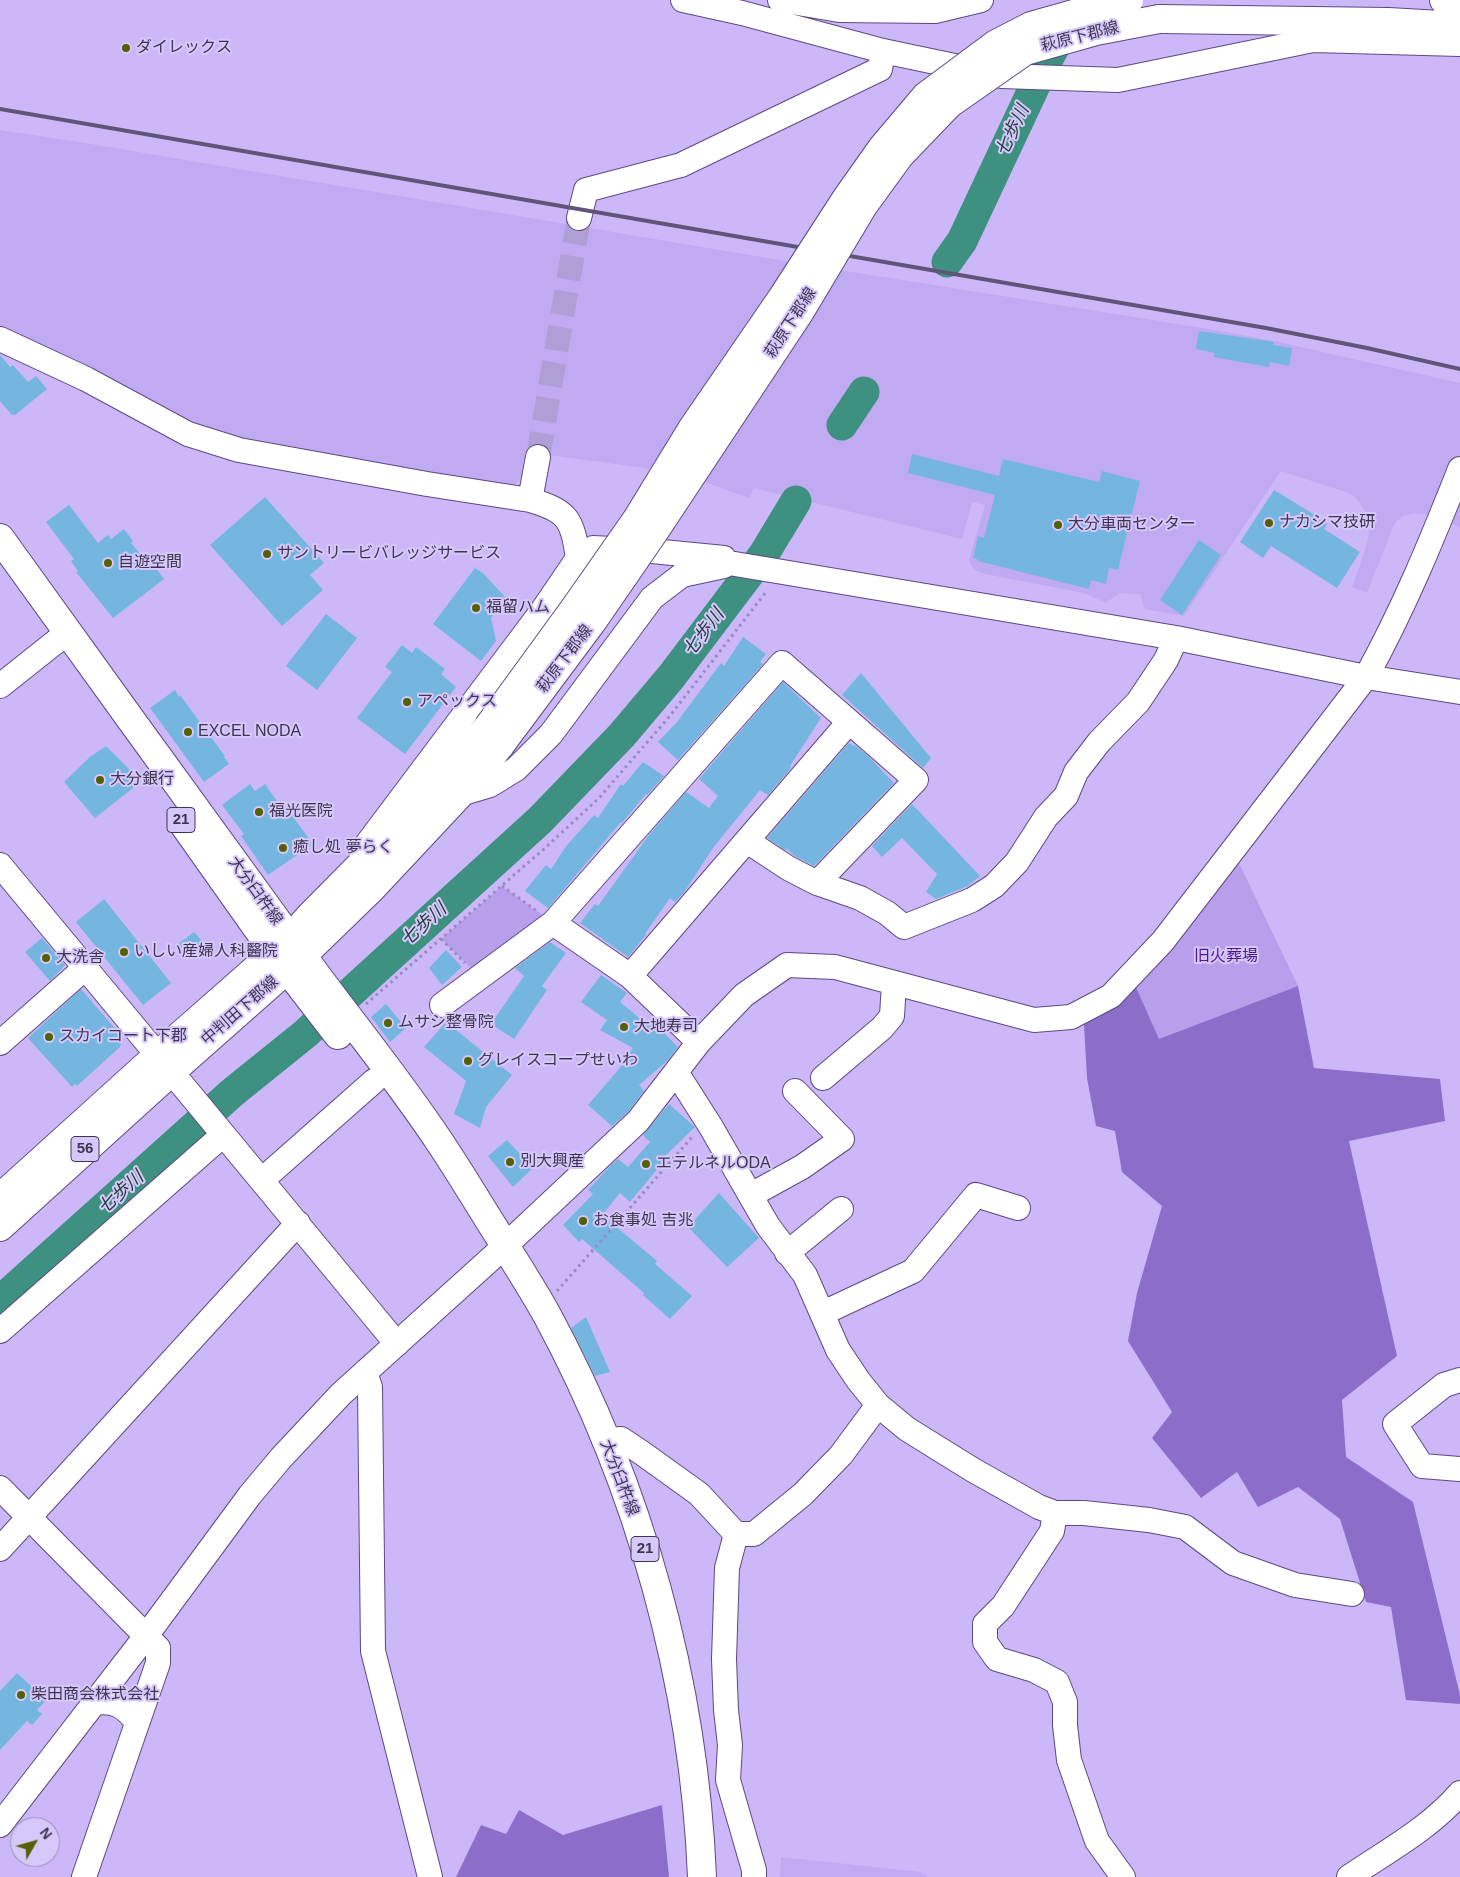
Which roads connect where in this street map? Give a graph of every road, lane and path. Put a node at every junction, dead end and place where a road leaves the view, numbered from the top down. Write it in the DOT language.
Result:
graph roads {
  1 [pos="683,0"];
  2 [pos="780,0"];
  3 [pos="981,0"];
  4 [pos="1129,0"];
  5 [pos="1444,0"];
  6 [pos="1460,0"];
  7 [pos="1460,26"];
  8 [pos="1460,44"];
  9 [pos="883,51"];
  10 [pos="579,218"];
  11 [pos="0,339"];
  12 [pos="538,457"];
  13 [pos="1460,469"];
  14 [pos="530,500"];
  15 [pos="0,538"];
  16 [pos="578,558"];
  17 [pos="723,562"];
  18 [pos="0,564"];
  19 [pos="766,592"];
  20 [pos="61,637"];
  21 [pos="1176,638"];
  22 [pos="1366,677"];
  23 [pos="0,686"];
  24 [pos="1460,692"];
  25 [pos="849,722"];
  26 [pos="494,735"];
  27 [pos="460,794"];
  28 [pos="747,841"];
  29 [pos="0,865"];
  30 [pos="355,872"];
  31 [pos="817,883"];
  32 [pos="502,886"];
  33 [pos="553,923"];
  34 [pos="441,939"];
  35 [pos="289,954"];
  36 [pos="85,968"];
  37 [pos="630,976"];
  38 [pos="480,977"];
  39 [pos="894,983"];
  40 [pos="442,1005"];
  41 [pos="348,1020"];
  42 [pos="699,1042"];
  43 [pos="0,1043"];
  44 [pos="164,1064"];
  45 [pos="676,1072"];
  46 [pos="822,1078"];
  47 [pos="374,1081"];
  48 [pos="795,1092"];
  49 [pos="707,1120"];
  50 [pos="222,1133"];
  51 [pos="262,1180"];
  52 [pos="751,1195"];
  53 [pos="0,1198"];
  54 [pos="1018,1208"];
  55 [pos="841,1209"];
  56 [pos="298,1223"];
  57 [pos="0,1227"];
  58 [pos="505,1246"];
  59 [pos="787,1253"];
  60 [pos="555,1293"];
  61 [pos="823,1313"];
  62 [pos="0,1331"];
  63 [pos="397,1344"];
  64 [pos="365,1372"];
  65 [pos="1460,1380"];
  66 [pos="878,1406"];
  67 [pos="604,1440"];
  68 [pos="1460,1469"];
  69 [pos="0,1488"];
  70 [pos="1055,1513"];
  71 [pos="29,1517"];
  72 [pos="736,1534"];
  73 [pos="0,1549"];
  74 [pos="1352,1594"];
  75 [pos="146,1636"];
  76 [pos="94,1703"];
  77 [pos="137,1722"];
  78 [pos="1460,1793"];
  79 [pos="0,1825"];
  80 [pos="84,1877"];
  81 [pos="430,1877"];
  82 [pos="702,1877"];
  83 [pos="754,1877"];
  84 [pos="1123,1877"];
  85 [pos="1349,1877"];
  1 -- 9 [label="street"];
  2 -- 3 [label="street"];
  4 -- 26 [label="main road, 萩原下郡線, bridge"];
  5 -- 6 [label="main road"];
  7 -- 26 [label="main road, 萩原下郡線, bridge"];
  8 -- 9 [label="street"];
  9 -- 10 [label="street"];
  11 -- 14 [label="street"];
  12 -- 14 [label="street"];
  13 -- 22 [label="street"];
  14 -- 16 [label="street"];
  15 -- 20 [label="main road, 大分臼杵線 / 21"];
  16 -- 17 [label="street"];
  16 -- 30 [label="street"];
  17 -- 21 [label="street"];
  17 -- 27 [label="street"];
  18 -- 20 [label="main road, 大分臼杵線 / 21"];
  19 -- 32 [label="path"];
  20 -- 23 [label="street"];
  20 -- 35 [label="main road, 大分臼杵線 / 21"];
  21 -- 22 [label="street"];
  21 -- 31 [label="street"];
  22 -- 24 [label="street"];
  22 -- 39 [label="street"];
  25 -- 28 [label="street"];
  25 -- 31 [label="street"];
  25 -- 33 [label="street"];
  26 -- 27 [label="main road, 萩原下郡線"];
  26 -- 30 [label="main road, 萩原下郡線"];
  27 -- 35 [label="main road, 萩原下郡線"];
  28 -- 31 [label="street"];
  28 -- 37 [label="street"];
  29 -- 36 [label="street"];
  30 -- 35 [label="main road, 萩原下郡線"];
  32 -- 33 [label="path"];
  32 -- 34 [label="path"];
  33 -- 37 [label="street"];
  33 -- 38 [label="street"];
  34 -- 38 [label="path"];
  34 -- 41 [label="path"];
  35 -- 41 [label="main road, 大分臼杵線 / 21"];
  35 -- 44 [label="main road, 中判田下郡線 / 56"];
  36 -- 43 [label="street"];
  36 -- 44 [label="street"];
  37 -- 42 [label="street"];
  38 -- 40 [label="street"];
  39 -- 42 [label="street"];
  39 -- 46 [label="street"];
  41 -- 47 [label="main road, 大分臼杵線 / 21"];
  41 -- 58 [label="main road, 大分臼杵線 / 21"];
  42 -- 45 [label="street"];
  44 -- 50 [label="street"];
  44 -- 53 [label="main road, 中判田下郡線 / 56"];
  44 -- 57 [label="main road, 中判田下郡線 / 56"];
  45 -- 49 [label="street"];
  45 -- 58 [label="street"];
  47 -- 51 [label="street"];
  47 -- 58 [label="main road, 大分臼杵線 / 21"];
  48 -- 52 [label="street"];
  49 -- 52 [label="street"];
  49 -- 60 [label="path"];
  50 -- 51 [label="street"];
  50 -- 62 [label="street"];
  51 -- 56 [label="street"];
  52 -- 59 [label="street"];
  54 -- 61 [label="street"];
  55 -- 59 [label="street"];
  56 -- 63 [label="street"];
  56 -- 71 [label="street"];
  58 -- 63 [label="street"];
  58 -- 67 [label="main road, 大分臼杵線 / 21"];
  59 -- 61 [label="street"];
  61 -- 66 [label="street"];
  63 -- 64 [label="street"];
  64 -- 75 [label="street"];
  64 -- 81 [label="street"];
  65 -- 68 [label="street"];
  66 -- 70 [label="street"];
  66 -- 72 [label="street"];
  67 -- 72 [label="street"];
  67 -- 82 [label="main road, 大分臼杵線 / 21"];
  69 -- 71 [label="street"];
  70 -- 74 [label="street"];
  70 -- 84 [label="street"];
  71 -- 73 [label="street"];
  71 -- 75 [label="street"];
  72 -- 83 [label="street"];
  75 -- 76 [label="street"];
  75 -- 77 [label="street"];
  76 -- 77 [label="street"];
  76 -- 79 [label="street"];
  77 -- 80 [label="street"];
  78 -- 85 [label="street"];
}
